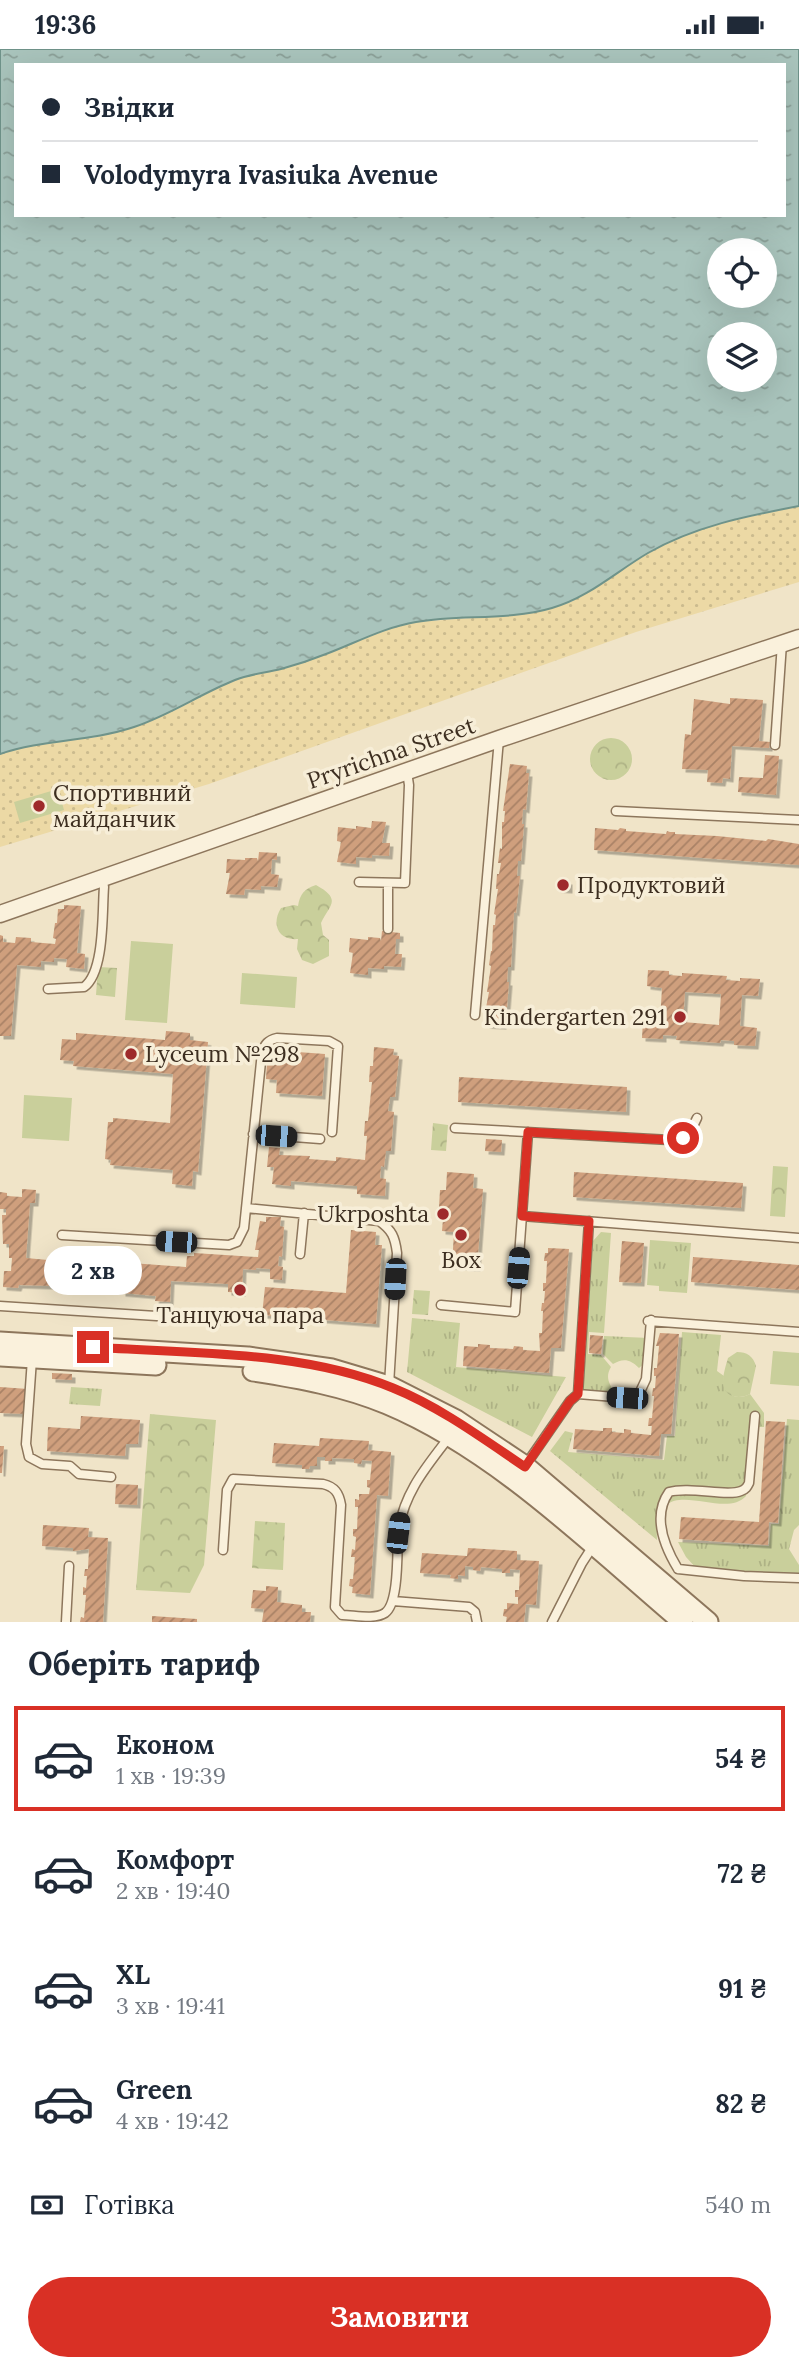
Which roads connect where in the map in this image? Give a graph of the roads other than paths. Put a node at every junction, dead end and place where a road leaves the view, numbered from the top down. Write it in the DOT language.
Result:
graph roads {
  1 [pos="799,638"];
  2 [pos="782,643"];
  3 [pos="499,739"];
  4 [pos="775,745"];
  5 [pos="407,772"];
  6 [pos="616,811"];
  7 [pos="799,820"];
  8 [pos="102,878"];
  9 [pos="359,882"];
  10 [pos="388,883"];
  11 [pos="0,914"];
  12 [pos="388,929"];
  13 [pos="48,989"];
  14 [pos="475,1014"];
  15 [pos="697,1118"];
  16 [pos="455,1128"];
  17 [pos="332,1132"];
  18 [pos="528,1132"];
  19 [pos="253,1134"];
  20 [pos="320,1139"];
  21 [pos="246,1208"];
  22 [pos="304,1213"];
  23 [pos="522,1216"];
  24 [pos="589,1221"];
  25 [pos="62,1235"];
  26 [pos="799,1238"];
  27 [pos="300,1254"];
  28 [pos="441,1305"];
  29 [pos="0,1306"];
  30 [pos="219,1320"];
  31 [pos="799,1332"];
  32 [pos="0,1342"];
  33 [pos="0,1356"];
  34 [pos="32,1359"];
  35 [pos="578,1394"];
  36 [pos="388,1395"];
  37 [pos="755,1416"];
  38 [pos="450,1436"];
  39 [pos="525,1467"];
  40 [pos="111,1477"];
  41 [pos="593,1546"];
  42 [pos="223,1550"];
  43 [pos="69,1566"];
  44 [pos="678,1569"];
  45 [pos="799,1578"];
  46 [pos="664,1585"];
  47 [pos="393,1601"];
  48 [pos="66,1622"];
  49 [pos="477,1622"];
  50 [pos="552,1622"];
  51 [pos="683,1622"];
  52 [pos="708,1622"];
  1 -- 2 [label="street, Pryrichna Street"];
  2 -- 3 [label="street, Pryrichna Street"];
  2 -- 4 [label="lane"];
  3 -- 5 [label="street, Pryrichna Street"];
  3 -- 14 [label="lane"];
  5 -- 8 [label="street, Pryrichna Street"];
  5 -- 10 [label="lane"];
  6 -- 7 [label="lane"];
  8 -- 11 [label="street, Pryrichna Street"];
  8 -- 13 [label="lane"];
  9 -- 10 [label="lane"];
  10 -- 12 [label="lane"];
  15 -- 18 [label="lane"];
  16 -- 18 [label="lane"];
  17 -- 19 [label="lane"];
  18 -- 23 [label="lane"];
  19 -- 20 [label="lane"];
  19 -- 21 [label="lane"];
  21 -- 22 [label="lane"];
  21 -- 25 [label="lane"];
  22 -- 27 [label="lane"];
  22 -- 36 [label="lane"];
  23 -- 24 [label="lane"];
  23 -- 28 [label="lane"];
  24 -- 26 [label="lane"];
  24 -- 35 [label="lane"];
  29 -- 30 [label="lane"];
  31 -- 35 [label="lane"];
  32 -- 36 [label="street"];
  33 -- 34 [label="street"];
  34 -- 36 [label="street"];
  34 -- 40 [label="lane"];
  35 -- 39 [label="lane"];
  36 -- 38 [label="street"];
  36 -- 39 [label="street"];
  37 -- 44 [label="lane"];
  38 -- 41 [label="street"];
  38 -- 47 [label="lane"];
  39 -- 46 [label="street"];
  41 -- 50 [label="lane"];
  41 -- 51 [label="street"];
  42 -- 47 [label="lane"];
  43 -- 48 [label="lane"];
  44 -- 45 [label="lane"];
  44 -- 46 [label="lane"];
  46 -- 52 [label="street"];
  47 -- 49 [label="lane"];
}
